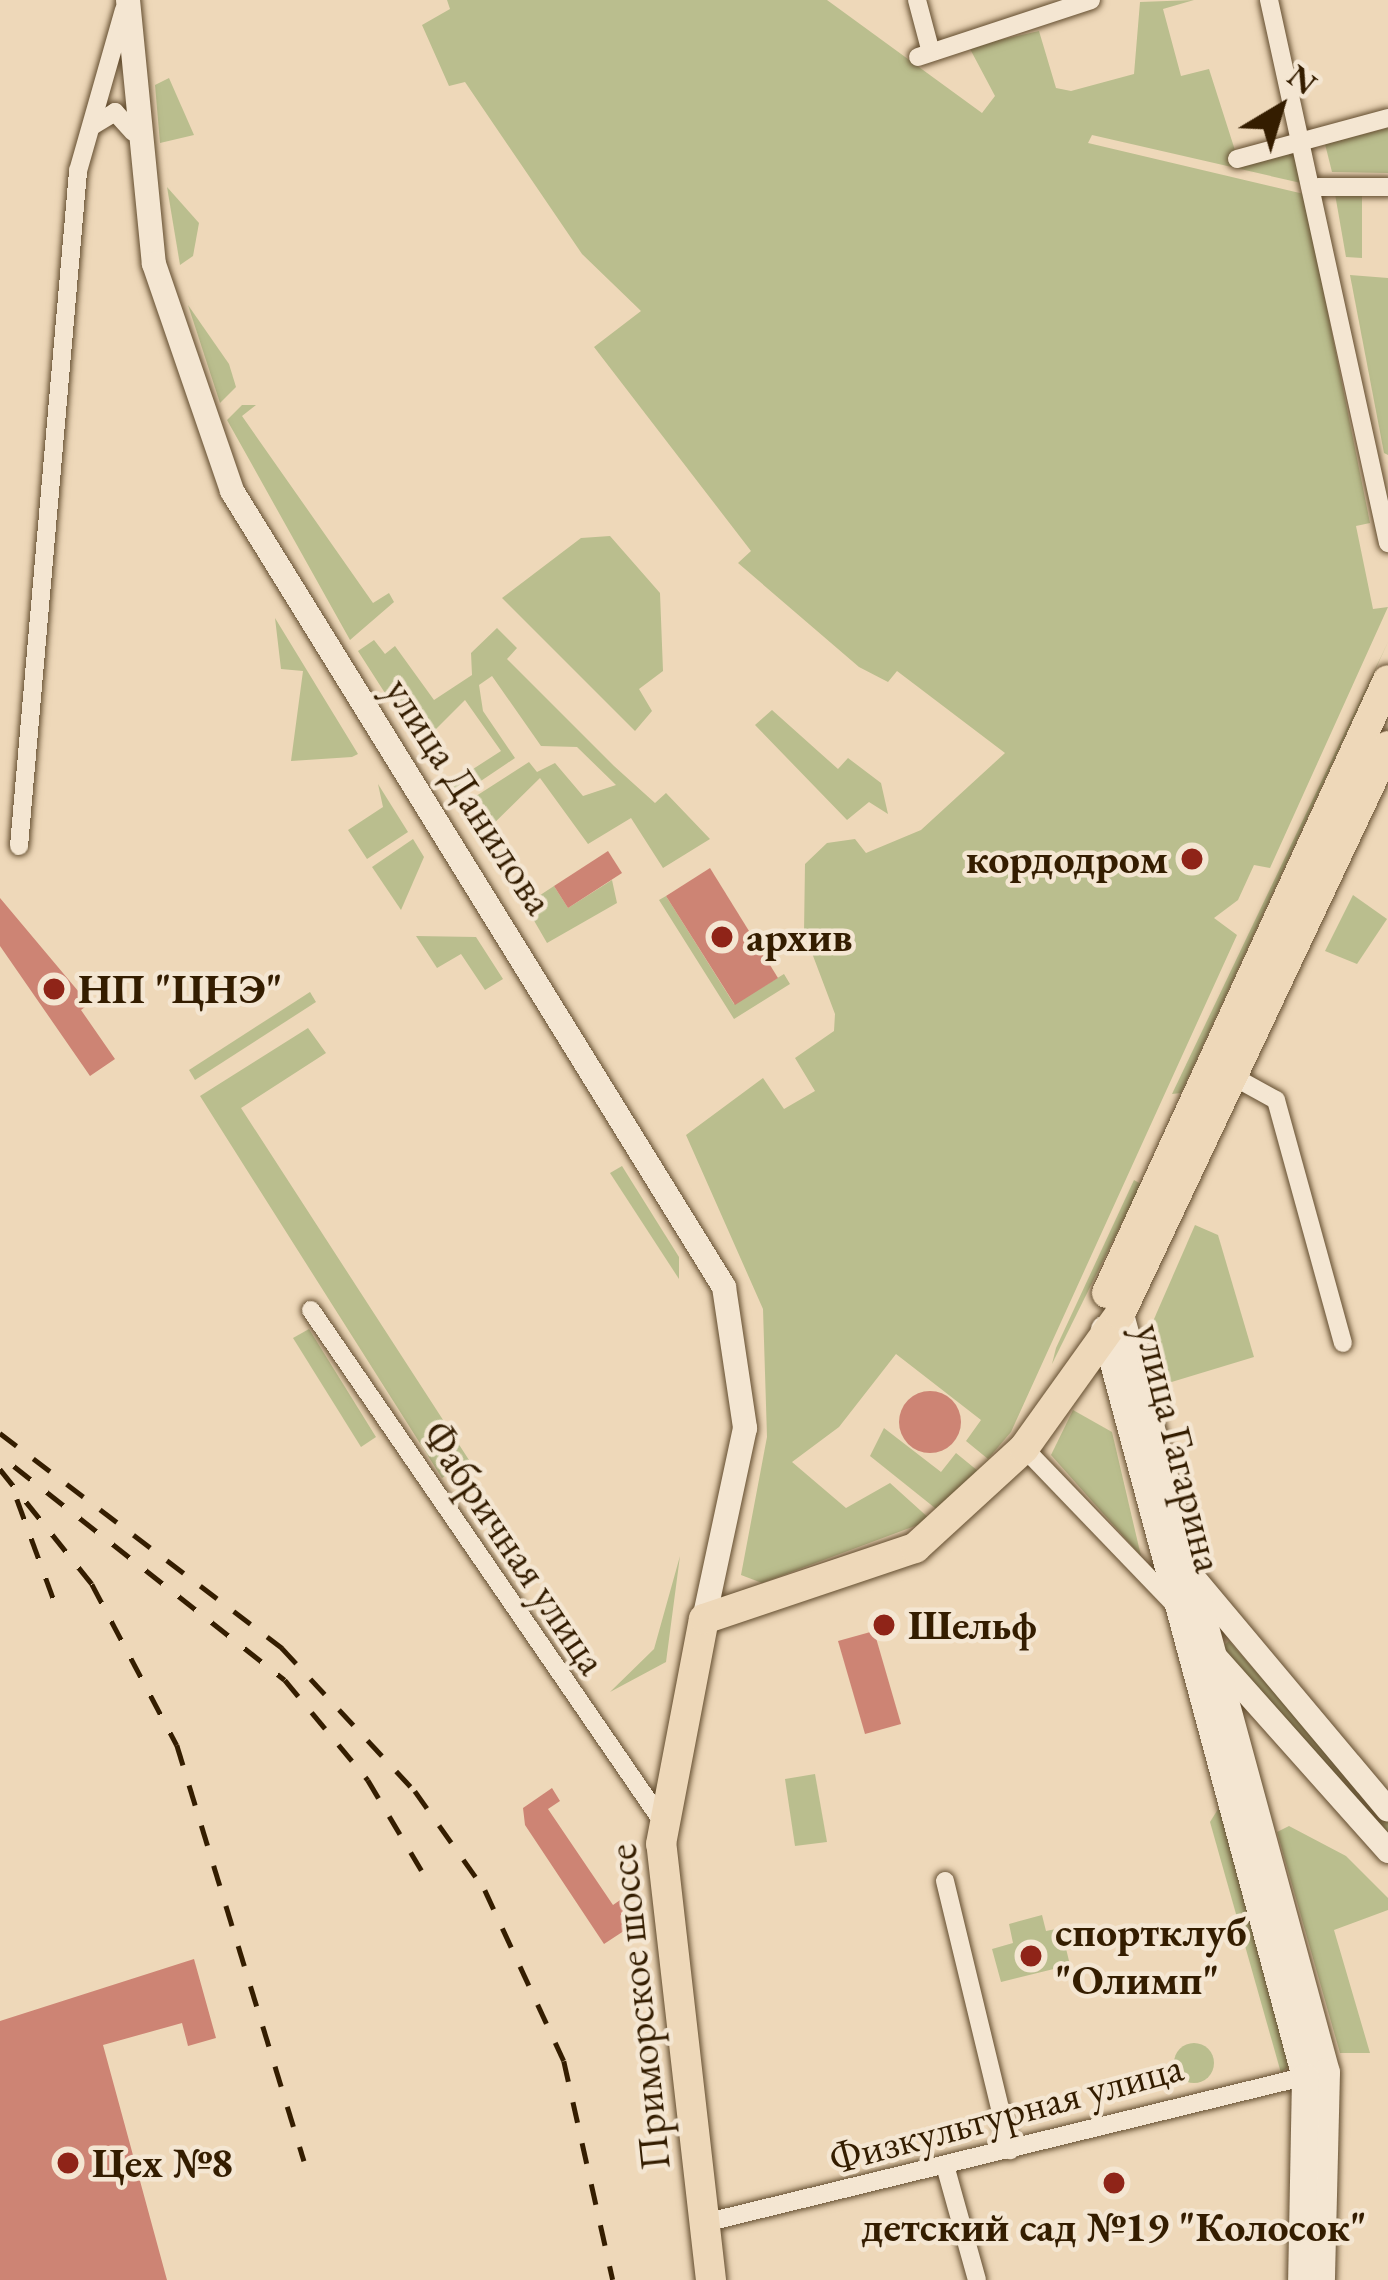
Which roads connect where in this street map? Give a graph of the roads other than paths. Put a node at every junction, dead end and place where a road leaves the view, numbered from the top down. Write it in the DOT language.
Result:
graph roads {
  1 [pos="128,0"];
  2 [pos="917,0"];
  3 [pos="1091,0"];
  4 [pos="1269,0"];
  5 [pos="1388,118"];
  6 [pos="92,126"];
  7 [pos="134,132"];
  8 [pos="1306,140"];
  9 [pos="1237,159"];
  10 [pos="1318,187"];
  11 [pos="1388,187"];
  12 [pos="1383,499"];
  13 [pos="1388,543"];
  14 [pos="1388,680"];
  15 [pos="1388,746"];
  16 [pos="19,846"];
  17 [pos="1220,1070"];
  18 [pos="311,1310"];
  19 [pos="1112,1321"];
  20 [pos="1343,1342"];
  21 [pos="1024,1448"];
  22 [pos="1180,1553"];
  23 [pos="1173,1603"];
  24 [pos="704,1619"];
  25 [pos="1233,1634"];
  26 [pos="1199,1658"];
  27 [pos="1280,1729"];
  28 [pos="1237,1753"];
  29 [pos="1388,1810"];
  30 [pos="662,1820"];
  31 [pos="1388,1851"];
  32 [pos="945,1881"];
  33 [pos="1316,2074"];
  34 [pos="1010,2150"];
  35 [pos="946,2169"];
  36 [pos="704,2223"];
  37 [pos="711,2280"];
  38 [pos="977,2280"];
  39 [pos="1301,2280"];
  40 [pos="1321,2280"];
  1 -- 6 [label="street"];
  1 -- 7 [label="street, улица Данилова"];
  2 -- 3 [label="street"];
  4 -- 8 [label="street"];
  5 -- 8 [label="street"];
  6 -- 7 [label="street"];
  6 -- 16 [label="street"];
  7 -- 24 [label="street, улица Данилова"];
  8 -- 9 [label="street"];
  8 -- 10 [label="street"];
  10 -- 11 [label="street"];
  10 -- 12 [label="street"];
  12 -- 13 [label="street"];
  14 -- 17 [label="main road, улица Гагарина"];
  15 -- 17 [label="main road, улица Гагарина"];
  17 -- 19 [label="main road, улица Гагарина"];
  17 -- 20 [label="street"];
  18 -- 30 [label="street, Фабричная улица"];
  19 -- 21 [label="main road"];
  19 -- 22 [label="main road, улица Гагарина"];
  19 -- 23 [label="main road, улица Гагарина"];
  21 -- 23 [label="street"];
  21 -- 24 [label="main road"];
  22 -- 25 [label="street"];
  22 -- 26 [label="main road, улица Гагарина"];
  23 -- 26 [label="main road, улица Гагарина"];
  24 -- 30 [label="main road, Приморское шоссе"];
  25 -- 26 [label="street"];
  25 -- 29 [label="street"];
  26 -- 27 [label="street"];
  26 -- 28 [label="main road, улица Гагарина"];
  26 -- 33 [label="main road, улица Гагарина"];
  27 -- 28 [label="street"];
  27 -- 31 [label="street"];
  28 -- 33 [label="main road, улица Гагарина"];
  30 -- 36 [label="main road, Приморское шоссе"];
  32 -- 34 [label="street"];
  33 -- 34 [label="street, Физкультурная улица"];
  33 -- 39 [label="main road, улица Гагарина"];
  33 -- 40 [label="main road, улица Гагарина"];
  34 -- 35 [label="street, Физкультурная улица"];
  35 -- 36 [label="street, Физкультурная улица"];
  35 -- 38 [label="street"];
  36 -- 37 [label="main road, Приморское шоссе"];
}
